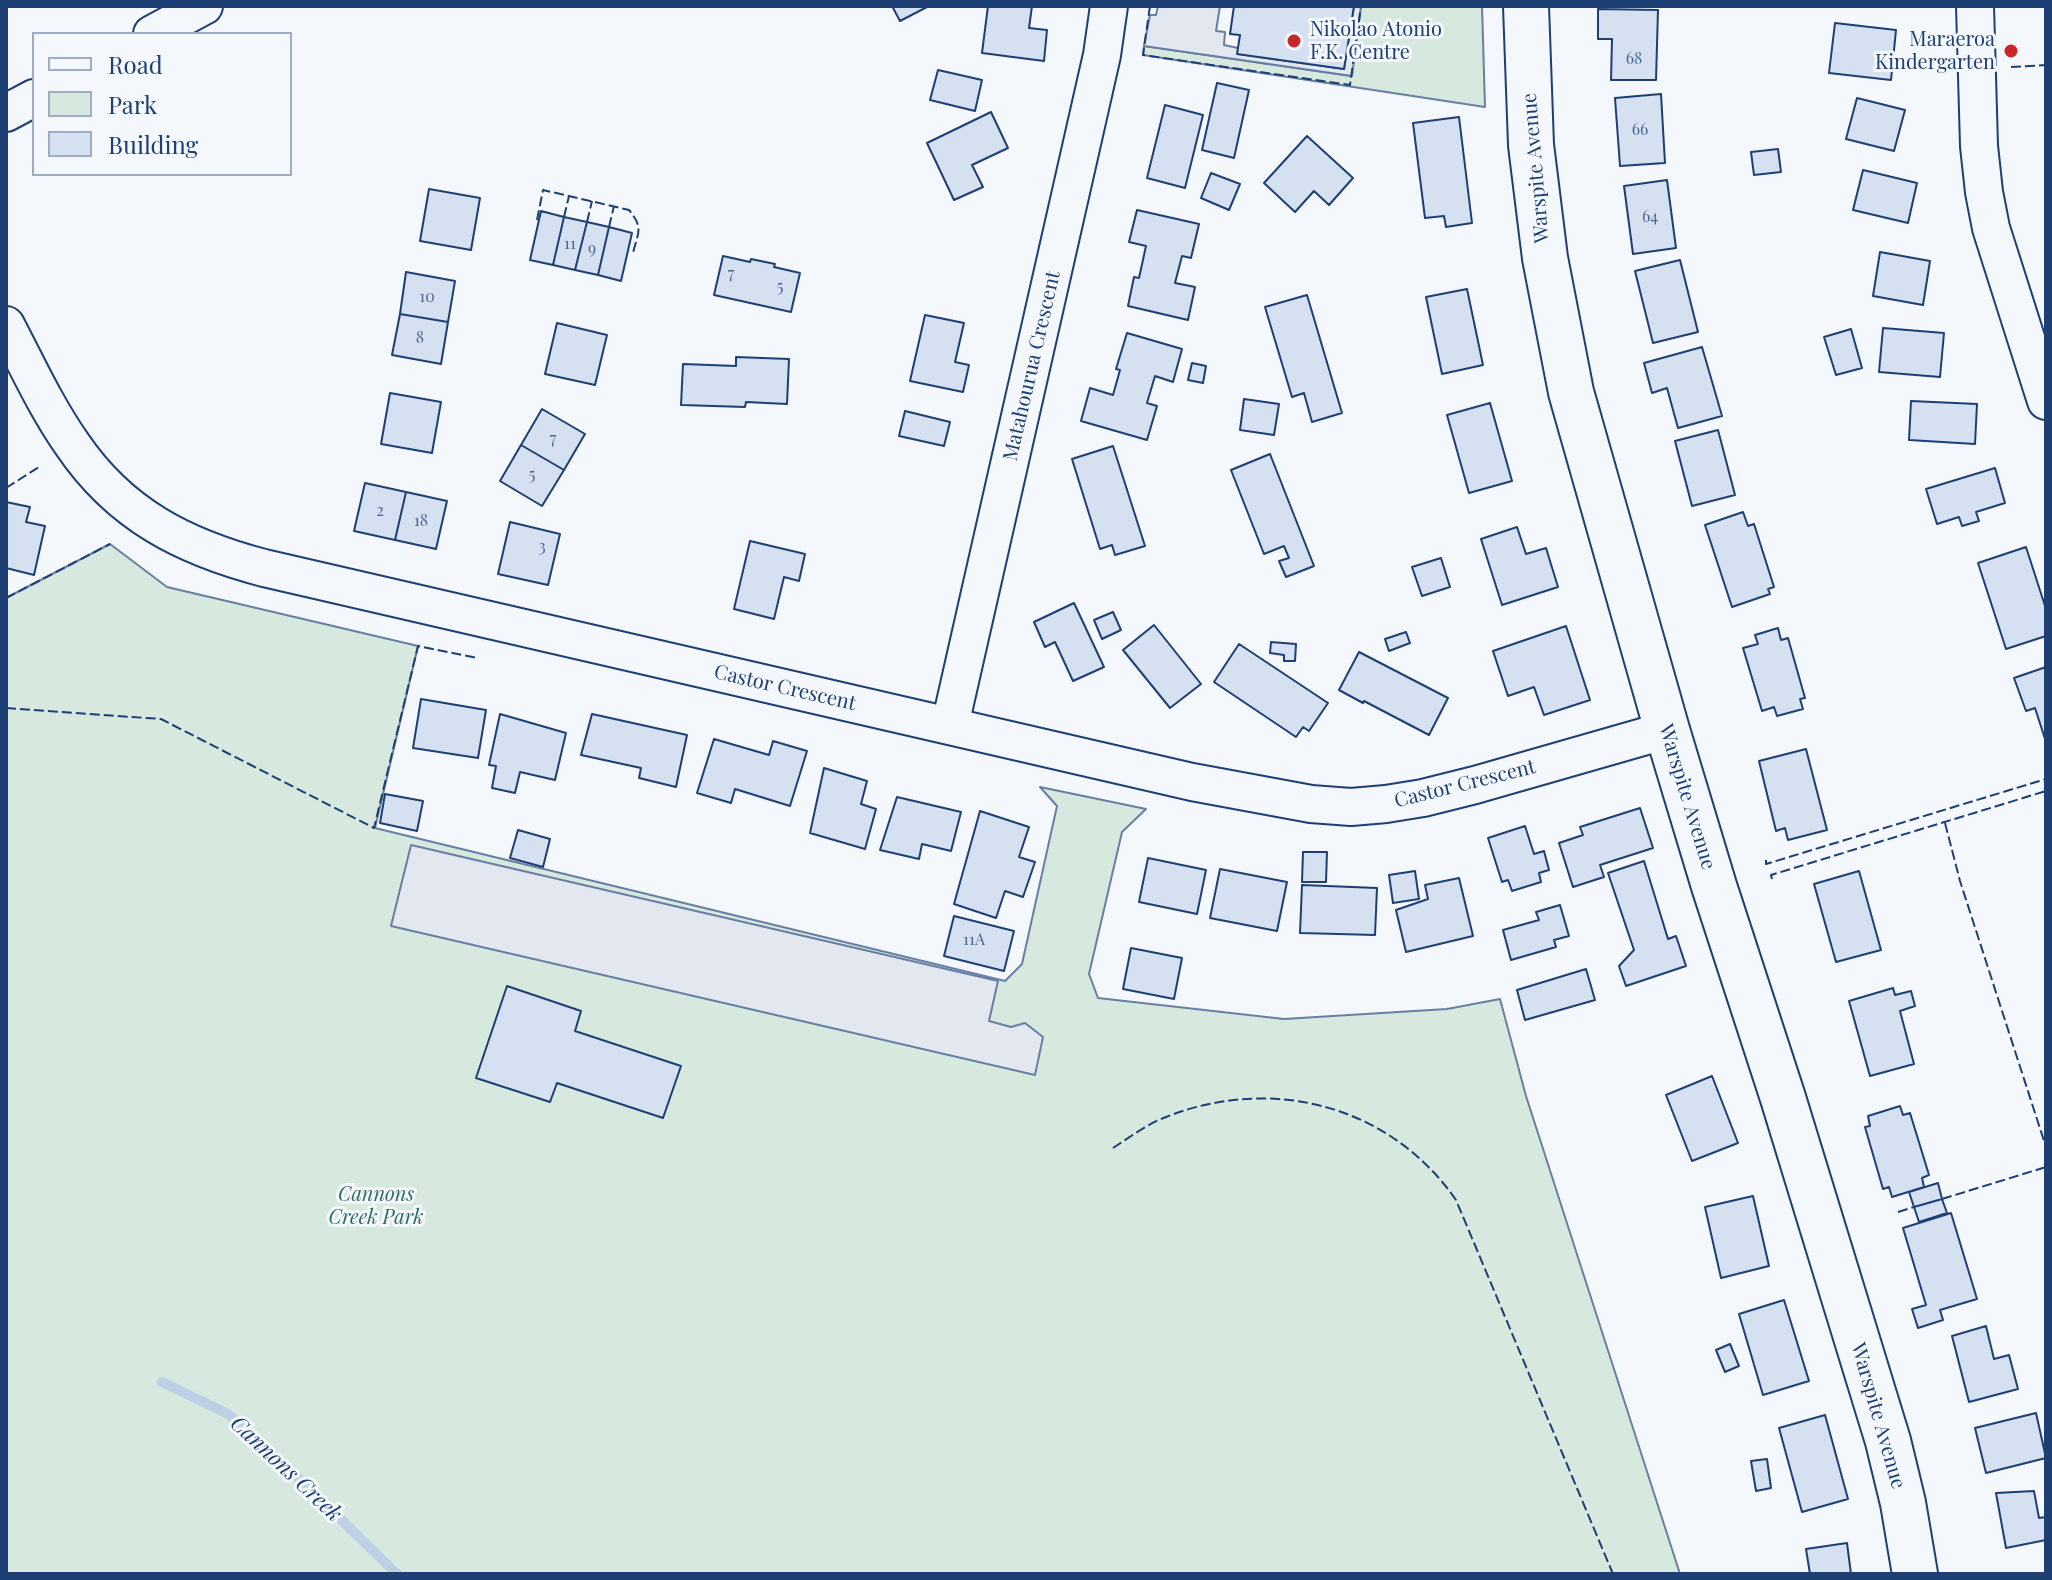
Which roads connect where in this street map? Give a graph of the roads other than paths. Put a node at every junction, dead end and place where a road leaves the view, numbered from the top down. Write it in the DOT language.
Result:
graph roads {
  1 [pos="204,6"];
  2 [pos="1109,6"];
  3 [pos="1526,6"];
  4 [pos="1975,6"];
  5 [pos="156,32"];
  6 [pos="32,99"];
  7 [pos="6,113"];
  8 [pos="6,325"];
  9 [pos="2046,401"];
  10 [pos="950,725"];
  11 [pos="1667,730"];
  12 [pos="1915,1574"];
  1 -- 5 [label="street"];
  2 -- 10 [label="street, Matahourua Crescent"];
  3 -- 11 [label="main road, Warspite Avenue"];
  4 -- 9 [label="street"];
  6 -- 7 [label="street"];
  8 -- 10 [label="street, Castor Crescent"];
  10 -- 11 [label="street, Castor Crescent"];
  11 -- 12 [label="main road, Warspite Avenue"];
}
